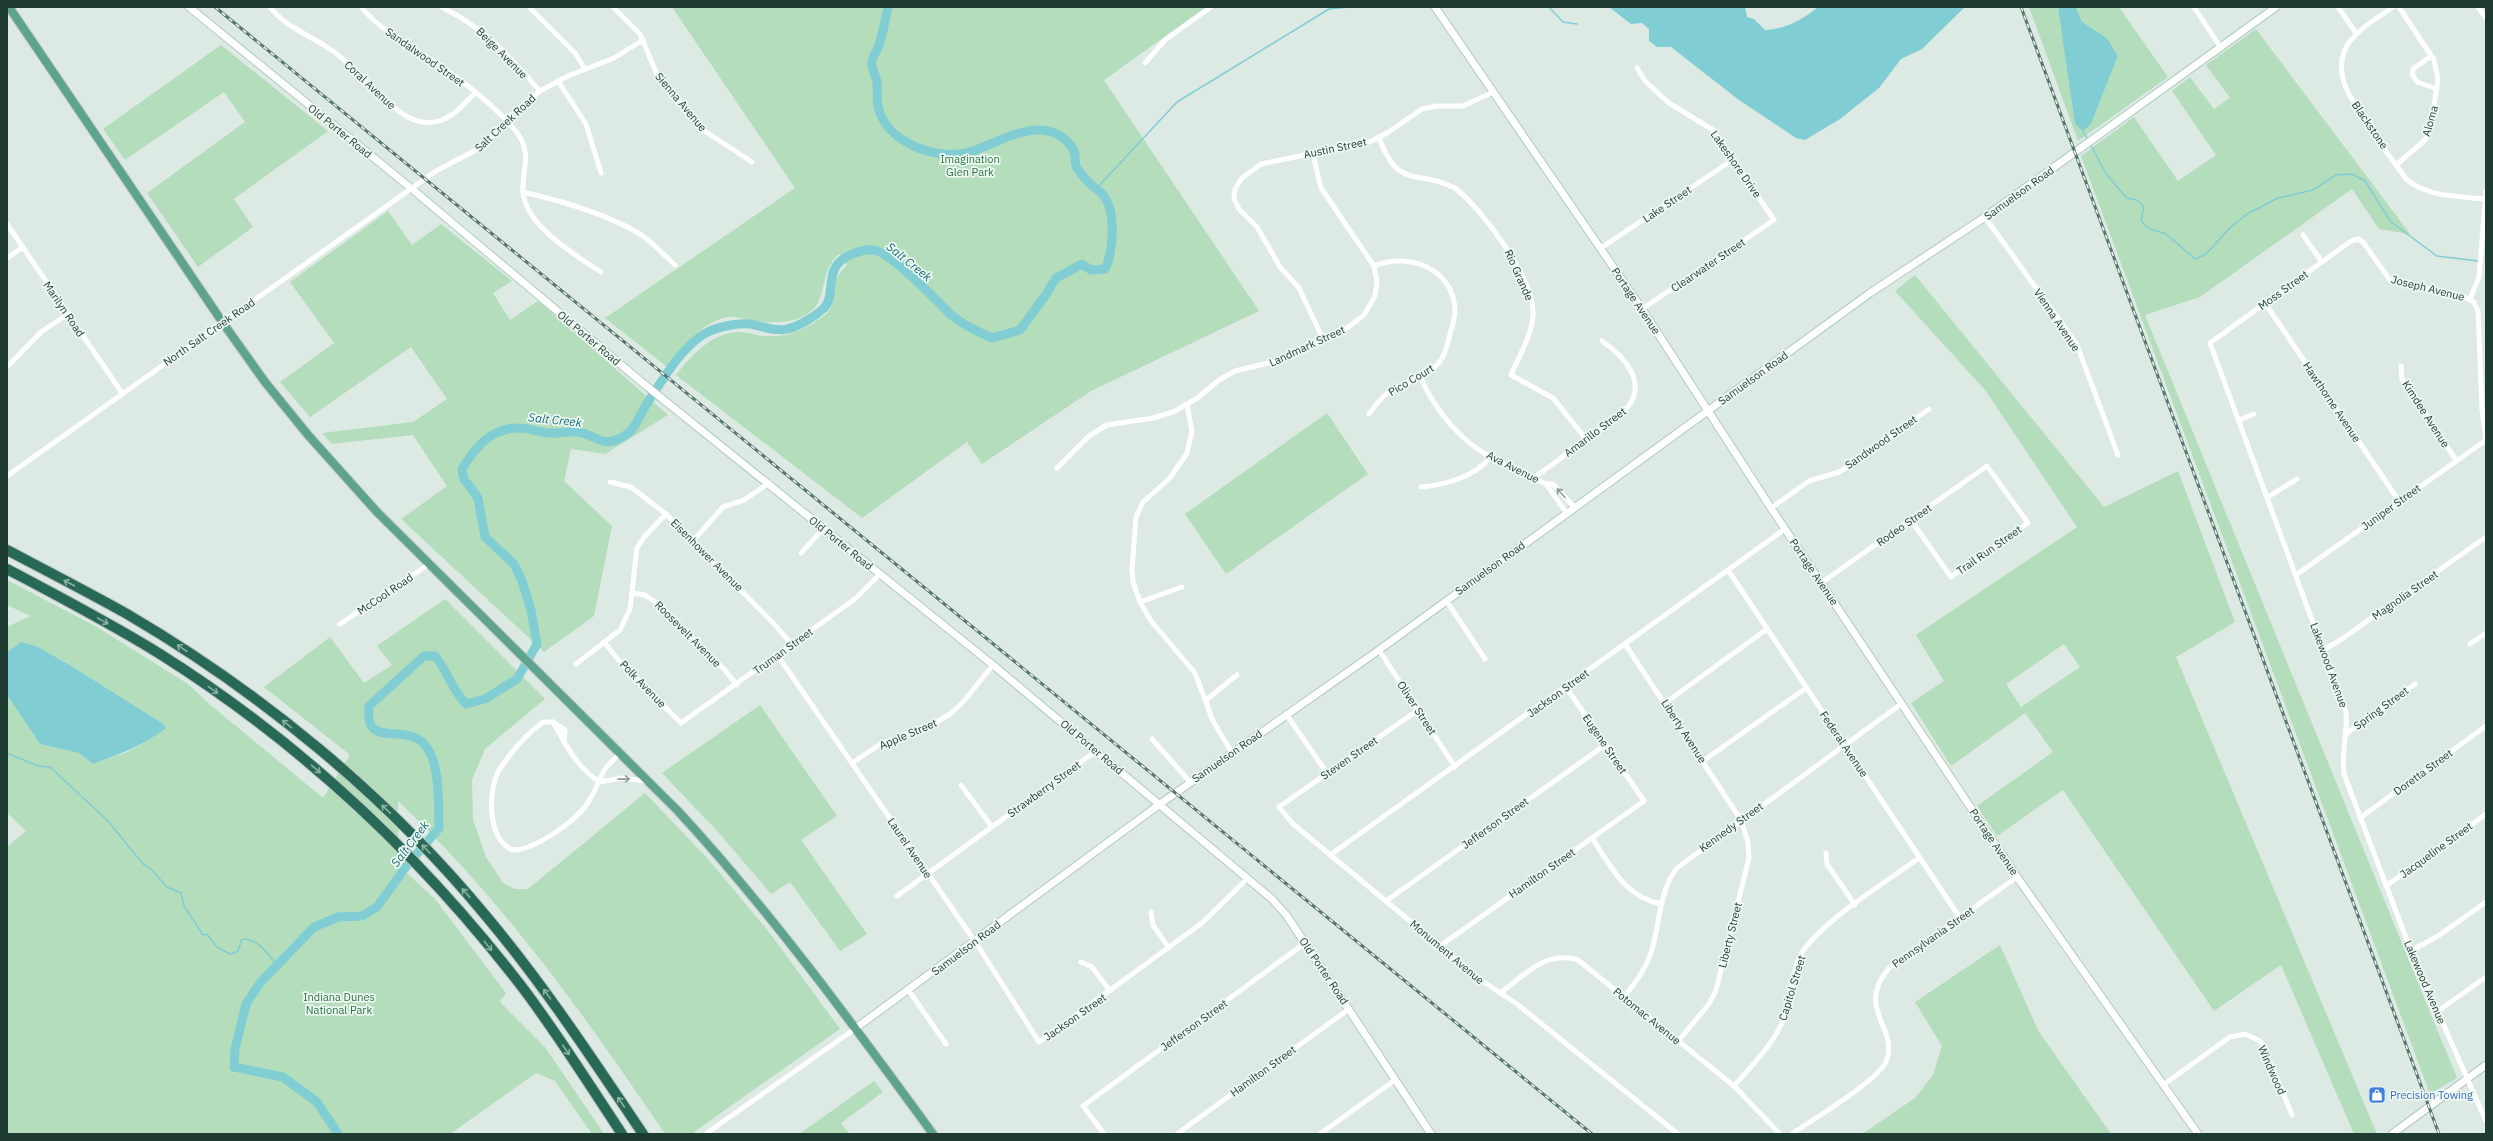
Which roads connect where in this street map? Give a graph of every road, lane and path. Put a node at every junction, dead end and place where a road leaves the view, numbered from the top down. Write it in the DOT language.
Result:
graph roads {
  1 [pos="9,7"];
  2 [pos="189,7"];
  3 [pos="270,7"];
  4 [pos="361,7"];
  5 [pos="441,7"];
  6 [pos="528,7"];
  7 [pos="613,7"];
  8 [pos="1211,7"];
  9 [pos="1435,7"];
  10 [pos="2194,7"];
  11 [pos="2276,7"];
  12 [pos="2338,7"];
  13 [pos="2393,7"];
  14 [pos="2399,7"];
  15 [pos="2478,7"];
  16 [pos="2486,18"];
  17 [pos="2356,33"];
  18 [pos="643,40"];
  19 [pos="2221,48"];
  20 [pos="2431,56"];
  21 [pos="1145,63"];
  22 [pos="1637,68"];
  23 [pos="585,69"];
  24 [pos="558,81"];
  25 [pos="2437,89"];
  26 [pos="540,91"];
  27 [pos="1493,92"];
  28 [pos="475,93"];
  29 [pos="506,121"];
  30 [pos="1379,138"];
  31 [pos="1313,154"];
  32 [pos="1734,159"];
  33 [pos="752,162"];
  34 [pos="2396,165"];
  35 [pos="601,173"];
  36 [pos="412,189"];
  37 [pos="2486,191"];
  38 [pos="523,192"];
  39 [pos="2485,199"];
  40 [pos="1985,217"];
  41 [pos="1774,220"];
  42 [pos="7,224"];
  43 [pos="2303,235"];
  44 [pos="2358,239"];
  45 [pos="23,247"];
  46 [pos="1601,248"];
  47 [pos="7,258"];
  48 [pos="2322,262"];
  49 [pos="675,265"];
  50 [pos="1374,266"];
  51 [pos="601,272"];
  52 [pos="2470,299"];
  53 [pos="2265,303"];
  54 [pos="1642,309"];
  55 [pos="68,314"];
  56 [pos="223,323"];
  57 [pos="1322,339"];
  58 [pos="1602,341"];
  59 [pos="2210,343"];
  60 [pos="2401,366"];
  61 [pos="7,367"];
  62 [pos="1420,377"];
  63 [pos="122,393"];
  64 [pos="1187,405"];
  65 [pos="1929,409"];
  66 [pos="1708,410"];
  67 [pos="1369,414"];
  68 [pos="2254,414"];
  69 [pos="2239,420"];
  70 [pos="1586,439"];
  71 [pos="2486,440"];
  72 [pos="2118,455"];
  73 [pos="1490,457"];
  74 [pos="2456,460"];
  75 [pos="1057,468"];
  76 [pos="7,476"];
  77 [pos="1535,477"];
  78 [pos="2297,479"];
  79 [pos="610,482"];
  80 [pos="769,483"];
  81 [pos="1546,484"];
  82 [pos="1421,487"];
  83 [pos="2268,496"];
  84 [pos="2399,501"];
  85 [pos="1574,507"];
  86 [pos="1770,508"];
  87 [pos="1566,512"];
  88 [pos="666,514"];
  89 [pos="1911,520"];
  90 [pos="2028,523"];
  91 [pos="823,529"];
  92 [pos="1785,529"];
  93 [pos="2486,537"];
  94 [pos="693,541"];
  95 [pos="7,550"];
  96 [pos="801,553"];
  97 [pos="429,564"];
  98 [pos="7,569"];
  99 [pos="1728,570"];
  100 [pos="880,574"];
  101 [pos="2296,575"];
  102 [pos="1821,583"];
  103 [pos="1182,587"];
  104 [pos="632,593"];
  105 [pos="1446,600"];
  106 [pos="1140,602"];
  107 [pos="340,624"];
  108 [pos="1767,629"];
  109 [pos="2486,633"];
  110 [pos="605,643"];
  111 [pos="792,644"];
  112 [pos="1625,644"];
  113 [pos="2470,644"];
  114 [pos="1379,650"];
  115 [pos="2323,650"];
  116 [pos="778,656"];
  117 [pos="1485,659"];
  118 [pos="576,664"];
  119 [pos="993,665"];
  120 [pos="1237,675"];
  121 [pos="2415,684"];
  122 [pos="736,685"];
  123 [pos="1566,687"];
  124 [pos="1806,688"];
  125 [pos="1206,700"];
  126 [pos="1665,702"];
  127 [pos="1901,704"];
  128 [pos="1418,710"];
  129 [pos="1286,714"];
  130 [pos="681,723"];
  131 [pos="2486,726"];
  132 [pos="2347,733"];
  133 [pos="1152,738"];
  134 [pos="1605,745"];
  135 [pos="1845,746"];
  136 [pos="1096,751"];
  137 [pos="620,753"];
  138 [pos="1232,753"];
  139 [pos="1703,761"];
  140 [pos="852,762"];
  141 [pos="1455,766"];
  142 [pos="1327,773"];
  143 [pos="648,781"];
  144 [pos="600,782"];
  145 [pos="1190,782"];
  146 [pos="961,784"];
  147 [pos="1644,802"];
  148 [pos="1160,804"];
  149 [pos="1279,807"];
  150 [pos="2486,814"];
  151 [pos="2360,818"];
  152 [pos="1741,820"];
  153 [pos="992,827"];
  154 [pos="1592,838"];
  155 [pos="1826,852"];
  156 [pos="1330,855"];
  157 [pos="1919,858"];
  158 [pos="927,874"];
  159 [pos="2017,877"];
  160 [pos="1247,879"];
  161 [pos="2386,886"];
  162 [pos="897,896"];
  163 [pos="1386,901"];
  164 [pos="2486,902"];
  165 [pos="1661,904"];
  166 [pos="1855,905"];
  167 [pos="1151,912"];
  168 [pos="1960,918"];
  169 [pos="974,941"];
  170 [pos="1305,944"];
  171 [pos="1440,946"];
  172 [pos="1169,948"];
  173 [pos="2411,951"];
  174 [pos="1081,962"];
  175 [pos="2486,977"];
  176 [pos="909,991"];
  177 [pos="1110,991"];
  178 [pos="1500,993"];
  179 [pos="1624,997"];
  180 [pos="1349,1009"];
  181 [pos="2438,1011"];
  182 [pos="856,1028"];
  183 [pos="1679,1040"];
  184 [pos="1039,1042"];
  185 [pos="946,1044"];
  186 [pos="2486,1065"];
  187 [pos="2467,1078"];
  188 [pos="1395,1080"];
  189 [pos="2163,1085"];
  190 [pos="1734,1086"];
  191 [pos="2292,1115"];
  192 [pos="2486,1121"];
  193 [pos="707,1133"];
  194 [pos="622,1134"];
  195 [pos="643,1134"];
  196 [pos="933,1134"];
  197 [pos="1104,1134"];
  198 [pos="1177,1134"];
  199 [pos="1320,1134"];
  200 [pos="1431,1134"];
  201 [pos="1678,1134"];
  202 [pos="1780,1134"];
  203 [pos="1792,1134"];
  204 [pos="2198,1134"];
  205 [pos="2392,1134"];
  1 -- 56 [label="main road"];
  2 -- 36 [label="street, Old Porter Road"];
  3 -- 28 [label="street, Coral Avenue"];
  4 -- 28 [label="street, Sandalwood Street"];
  5 -- 26 [label="street, Beige Avenue"];
  6 -- 23 [label="street"];
  7 -- 18 [label="street, Sienna Avenue"];
  8 -- 21 [label="street"];
  9 -- 27 [label="street, Portage Avenue"];
  10 -- 19 [label="street"];
  11 -- 19 [label="street, Samuelson Road"];
  12 -- 17 [label="street"];
  13 -- 17 [label="street, Blackstone"];
  14 -- 20 [label="street, Aloma"];
  15 -- 16 [label="street"];
  17 -- 34 [label="street, Blackstone"];
  18 -- 23 [label="street, Salt Creek Road"];
  18 -- 33 [label="street, Sienna Avenue"];
  19 -- 40 [label="street, Samuelson Road"];
  20 -- 25 [label="street, Aloma"];
  20 -- 25 [label="street"];
  22 -- 32 [label="street, Lakeshore Drive"];
  23 -- 24 [label="street, Salt Creek Road"];
  24 -- 26 [label="street, Salt Creek Road"];
  24 -- 35 [label="street"];
  25 -- 34 [label="street, Aloma"];
  26 -- 29 [label="street, Salt Creek Road"];
  27 -- 30 [label="street, Austin Street"];
  27 -- 46 [label="street, Portage Avenue"];
  28 -- 29 [label="street, Sandalwood Street"];
  29 -- 36 [label="street, Salt Creek Road"];
  29 -- 38 [label="street, Sandalwood Street"];
  30 -- 31 [label="street, Austin Street"];
  30 -- 70 [label="street, Rio Grande"];
  31 -- 50 [label="street"];
  31 -- 57 [label="street, Austin Street"];
  32 -- 41 [label="street, Lakeshore Drive"];
  32 -- 46 [label="street, Lake Street"];
  34 -- 39 [label="street, Blackstone"];
  36 -- 56 [label="street, North Salt Creek Road"];
  36 -- 80 [label="street, Old Porter Road"];
  37 -- 39 [label="street, Joseph Avenue"];
  38 -- 49 [label="street"];
  38 -- 51 [label="street, Sandalwood Street"];
  39 -- 52 [label="street, Joseph Avenue"];
  40 -- 66 [label="street, Samuelson Road"];
  40 -- 72 [label="street, Vienna Avenue"];
  41 -- 54 [label="street, Clearwater Street"];
  42 -- 45 [label="street, Marilyn Road"];
  43 -- 48 [label="street"];
  44 -- 48 [label="street, Moss Street"];
  44 -- 52 [label="street, Joseph Avenue"];
  45 -- 47 [label="street"];
  45 -- 55 [label="street, Marilyn Road"];
  46 -- 54 [label="street, Portage Avenue"];
  48 -- 53 [label="street, Moss Street"];
  50 -- 57 [label="street, Landmark Street"];
  50 -- 62 [label="street, Pico Court"];
  52 -- 71 [label="street, Joseph Avenue"];
  53 -- 59 [label="street, Moss Street"];
  53 -- 84 [label="street, Hawthorne Avenue"];
  54 -- 66 [label="street, Portage Avenue"];
  55 -- 61 [label="street"];
  55 -- 63 [label="street, Marilyn Road"];
  56 -- 63 [label="street, North Salt Creek Road"];
  56 -- 97 [label="main road"];
  57 -- 64 [label="street, Landmark Street"];
  58 -- 70 [label="street, Amarillo Street"];
  59 -- 69 [label="street, Lakewood Avenue"];
  60 -- 74 [label="street, Kimdee Avenue"];
  62 -- 67 [label="street, Pico Court"];
  62 -- 73 [label="street, Ava Avenue"];
  63 -- 76 [label="street, North Salt Creek Road"];
  64 -- 75 [label="street, Landmark Street"];
  64 -- 106 [label="street"];
  65 -- 86 [label="street, Sandwood Street"];
  66 -- 85 [label="street, Samuelson Road"];
  66 -- 86 [label="street, Portage Avenue"];
  68 -- 69 [label="street"];
  69 -- 83 [label="street, Lakewood Avenue"];
  70 -- 77 [label="street, Amarillo Street"];
  71 -- 74 [label="street, Juniper Street"];
  73 -- 77 [label="street, Ava Avenue"];
  73 -- 82 [label="street"];
  74 -- 84 [label="street, Juniper Street"];
  77 -- 81 [label="street, Ava Avenue"];
  78 -- 83 [label="street"];
  79 -- 88 [label="street, Eisenhower Avenue"];
  80 -- 91 [label="street, Old Porter Road"];
  80 -- 94 [label="street"];
  85 -- 81 [label="street, Ava Avenue, one-way"];
  81 -- 87 [label="street, Ava Avenue"];
  83 -- 101 [label="street, Lakewood Avenue"];
  84 -- 101 [label="street, Juniper Street"];
  85 -- 87 [label="street, Samuelson Road"];
  86 -- 92 [label="street, Portage Avenue"];
  87 -- 105 [label="street, Samuelson Road"];
  88 -- 94 [label="street, Eisenhower Avenue"];
  88 -- 104 [label="street"];
  89 -- 90 [label="street, Rodeo Street"];
  89 -- 90 [label="street, Trail Run Street"];
  89 -- 102 [label="street, Rodeo Street"];
  91 -- 96 [label="street"];
  91 -- 100 [label="street, Old Porter Road"];
  92 -- 99 [label="street, Jackson Street"];
  92 -- 102 [label="street, Portage Avenue"];
  93 -- 115 [label="street, Magnolia Street"];
  94 -- 111 [label="street, Eisenhower Avenue"];
  195 -- 95 [label="highway, one-way"];
  97 -- 107 [label="street, McCool Road"];
  97 -- 137 [label="main road"];
  98 -- 194 [label="highway, one-way"];
  99 -- 108 [label="street, Federal Avenue"];
  99 -- 112 [label="street, Jackson Street"];
  100 -- 111 [label="street, Truman Street"];
  100 -- 119 [label="street, Old Porter Road"];
  101 -- 115 [label="street, Lakewood Avenue"];
  102 -- 127 [label="street, Portage Avenue"];
  103 -- 106 [label="street"];
  104 -- 110 [label="street"];
  104 -- 122 [label="street, Roosevelt Avenue"];
  105 -- 114 [label="street, Samuelson Road"];
  105 -- 117 [label="street"];
  106 -- 125 [label="street"];
  108 -- 124 [label="street, Federal Avenue"];
  108 -- 126 [label="street"];
  109 -- 113 [label="street"];
  110 -- 118 [label="street"];
  110 -- 130 [label="street, Polk Avenue"];
  111 -- 116 [label="street, Truman Street"];
  112 -- 123 [label="street, Jackson Street"];
  112 -- 126 [label="street, Liberty Avenue"];
  114 -- 128 [label="street, Oliver Street"];
  114 -- 129 [label="street, Samuelson Road"];
  115 -- 132 [label="street, Lakewood Avenue"];
  116 -- 122 [label="street, Truman Street"];
  116 -- 140 [label="street, Laurel Avenue"];
  119 -- 136 [label="street, Old Porter Road"];
  119 -- 140 [label="street, Apple Street"];
  120 -- 125 [label="street"];
  121 -- 132 [label="street, Spring Street"];
  122 -- 130 [label="street, Truman Street"];
  123 -- 134 [label="street, Eugene Street"];
  123 -- 141 [label="street, Jackson Street"];
  124 -- 135 [label="street, Federal Avenue"];
  124 -- 139 [label="street"];
  125 -- 138 [label="street"];
  126 -- 139 [label="street, Liberty Avenue"];
  127 -- 135 [label="street, Kennedy Street"];
  127 -- 159 [label="street, Portage Avenue"];
  128 -- 141 [label="street, Oliver Street"];
  128 -- 142 [label="street, Steven Street"];
  129 -- 138 [label="street, Samuelson Road"];
  129 -- 142 [label="street"];
  131 -- 151 [label="street, Doretta Street"];
  132 -- 151 [label="street, Lakewood Avenue"];
  133 -- 145 [label="street"];
  134 -- 147 [label="street, Eugene Street"];
  134 -- 163 [label="street, Jefferson Street"];
  135 -- 152 [label="street, Kennedy Street"];
  135 -- 157 [label="street, Federal Avenue"];
  136 -- 148 [label="street, Old Porter Road"];
  136 -- 153 [label="street, Strawberry Street"];
  137 -- 143 [label="main road"];
  137 -- 144 [label="street"];
  138 -- 145 [label="street, Samuelson Road"];
  139 -- 152 [label="street, Liberty Avenue"];
  140 -- 158 [label="street, Laurel Avenue"];
  141 -- 156 [label="street, Jackson Street"];
  142 -- 149 [label="street, Steven Street"];
  144 -- 143 [label="street, one-way"];
  143 -- 182 [label="main road"];
  144 -- 144 [label="street"];
  145 -- 148 [label="street, Samuelson Road"];
  146 -- 153 [label="street"];
  147 -- 154 [label="street, Hamilton Street"];
  148 -- 160 [label="street, Old Porter Road"];
  148 -- 169 [label="street, Samuelson Road"];
  149 -- 156 [label="street, Monument Avenue"];
  150 -- 161 [label="street, Jacqueline Street"];
  151 -- 161 [label="street, Lakewood Avenue"];
  152 -- 165 [label="street, Kennedy Street"];
  152 -- 183 [label="street, Liberty Street"];
  153 -- 158 [label="street, Strawberry Street"];
  154 -- 165 [label="street"];
  154 -- 171 [label="street, Hamilton Street"];
  155 -- 166 [label="street"];
  156 -- 163 [label="street, Monument Avenue"];
  157 -- 166 [label="street, Capitol Street"];
  157 -- 168 [label="street, Federal Avenue"];
  158 -- 162 [label="street, Strawberry Street"];
  158 -- 169 [label="street, Laurel Avenue"];
  159 -- 168 [label="street, Pennsylvania Street"];
  159 -- 189 [label="street, Portage Avenue"];
  160 -- 170 [label="street, Old Porter Road"];
  160 -- 172 [label="street, Jackson Street"];
  161 -- 173 [label="street, Lakewood Avenue"];
  163 -- 171 [label="street, Monument Avenue"];
  164 -- 173 [label="street"];
  165 -- 179 [label="street, Kennedy Street"];
  166 -- 190 [label="street, Capitol Street"];
  167 -- 172 [label="street"];
  168 -- 203 [label="street, Pennsylvania Street"];
  169 -- 176 [label="street, Samuelson Road"];
  169 -- 184 [label="street, Laurel Avenue"];
  170 -- 180 [label="street, Old Porter Road"];
  170 -- 197 [label="street, Jefferson Street"];
  171 -- 178 [label="street, Monument Avenue"];
  172 -- 177 [label="street, Jackson Street"];
  173 -- 181 [label="street, Lakewood Avenue"];
  174 -- 177 [label="street, Jackson Street"];
  175 -- 181 [label="street"];
  176 -- 182 [label="street, Samuelson Road"];
  176 -- 185 [label="street"];
  177 -- 184 [label="street, Jackson Street"];
  178 -- 179 [label="street, Potomac Avenue"];
  178 -- 201 [label="street, Monument Avenue"];
  179 -- 183 [label="street, Potomac Avenue"];
  180 -- 188 [label="street, Old Porter Road"];
  180 -- 198 [label="street, Hamilton Street"];
  181 -- 187 [label="street, Lakewood Avenue"];
  182 -- 193 [label="street, Samuelson Road"];
  182 -- 196 [label="main road"];
  183 -- 190 [label="street, Potomac Avenue"];
  186 -- 187 [label="street"];
  187 -- 192 [label="street, Lakewood Avenue"];
  187 -- 205 [label="street"];
  188 -- 199 [label="street"];
  188 -- 200 [label="street, Old Porter Road"];
  189 -- 191 [label="street, Windwood"];
  189 -- 204 [label="street, Portage Avenue"];
  190 -- 202 [label="street, Potomac Avenue"];
}
